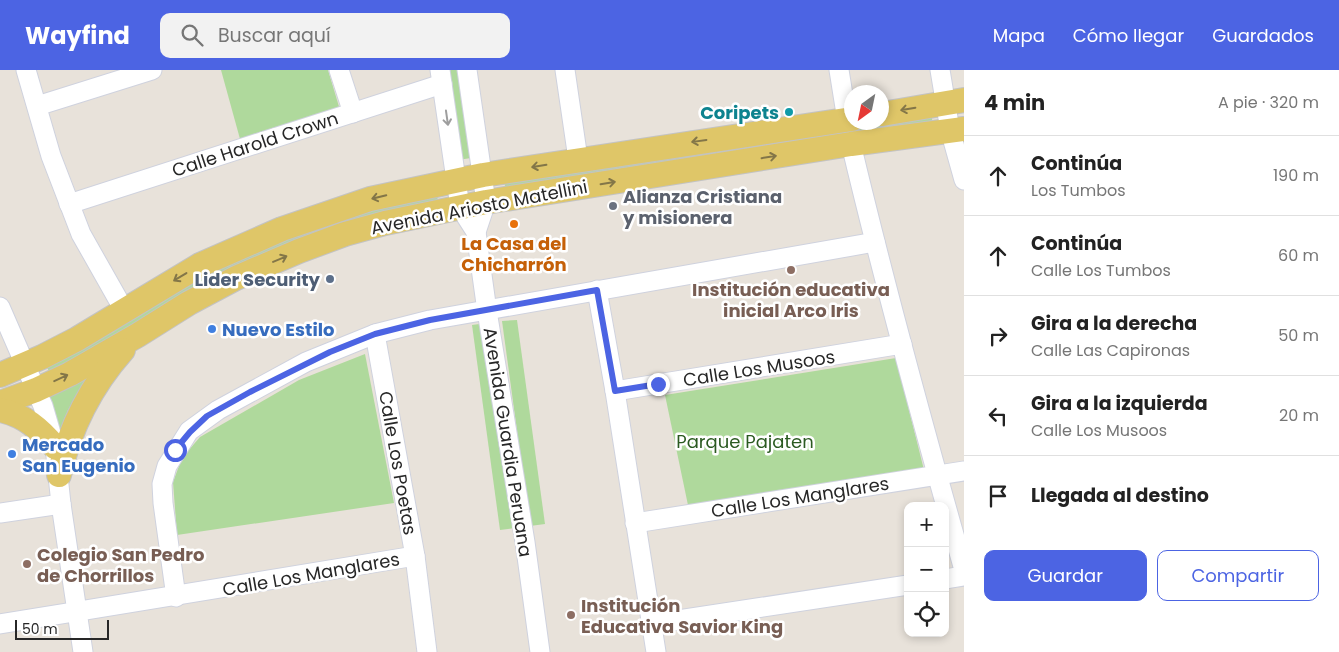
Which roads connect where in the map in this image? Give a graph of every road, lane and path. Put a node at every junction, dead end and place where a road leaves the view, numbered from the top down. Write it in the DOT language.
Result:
graph roads {
  1 [pos="26,70"];
  2 [pos="152,70"];
  3 [pos="339,70"];
  4 [pos="467,70"];
  5 [pos="565,70"];
  6 [pos="839,70"];
  7 [pos="940,70"];
  8 [pos="441,77"];
  9 [pos="844,94"];
  10 [pos="954,101"];
  11 [pos="37,106"];
  12 [pos="889,113"];
  13 [pos="353,114"];
  14 [pos="844,120"];
  15 [pos="957,129"];
  16 [pos="850,144"];
  17 [pos="578,160"];
  18 [pos="483,175"];
  19 [pos="964,180"];
  20 [pos="456,181"];
  21 [pos="486,202"];
  22 [pos="68,204"];
  23 [pos="460,207"];
  24 [pos="476,232"];
  25 [pos="875,242"];
  26 [pos="597,290"];
  27 [pos="0,308"];
  28 [pos="124,310"];
  29 [pos="487,311"];
  30 [pos="375,334"];
  31 [pos="138,335"];
  32 [pos="902,344"];
  33 [pos="26,364"];
  34 [pos="0,375"];
  35 [pos="36,390"];
  36 [pos="615,391"];
  37 [pos="0,404"];
  38 [pos="0,410"];
  39 [pos="55,447"];
  40 [pos="964,471"];
  41 [pos="937,474"];
  42 [pos="59,475"];
  43 [pos="61,504"];
  44 [pos="0,513"];
  45 [pos="635,524"];
  46 [pos="415,556"];
  47 [pos="964,570"];
  48 [pos="964,576"];
  49 [pos="949,578"];
  50 [pos="904,586"];
  51 [pos="176,596"];
  52 [pos="77,611"];
  53 [pos="0,624"];
  54 [pos="652,624"];
  55 [pos="83,652"];
  56 [pos="427,652"];
  57 [pos="540,652"];
  58 [pos="656,652"];
  1 -- 11 [label="street"];
  2 -- 11 [label="street"];
  3 -- 13 [label="street"];
  4 -- 18 [label="street, Avenida Guardia Peruana"];
  5 -- 17 [label="street"];
  6 -- 9 [label="street"];
  7 -- 10 [label="street"];
  8 -- 13 [label="street, Calle Harold Crown"];
  8 -- 20 [label="street, Avenida Guardia Peruana, one-way"];
  10 -- 12 [label="main road, one-way"];
  10 -- 15 [label="street"];
  11 -- 22 [label="street"];
  13 -- 22 [label="street, Calle Harold Crown"];
  14 -- 17 [label="main road, Avenida Ariosto Matellini, one-way"];
  15 -- 16 [label="main road, Avenida Ariosto Matellini"];
  15 -- 19 [label="street"];
  21 -- 16 [label="main road, Avenida Ariosto Matellini, one-way"];
  16 -- 25 [label="street"];
  17 -- 18 [label="main road, Avenida Ariosto Matellini, one-way"];
  18 -- 20 [label="main road, Avenida Ariosto Matellini"];
  18 -- 21 [label="street, Avenida Guardia Peruana"];
  20 -- 23 [label="street, Avenida Guardia Peruana"];
  20 -- 28 [label="main road, Avenida Ariosto Matellini, one-way"];
  21 -- 23 [label="main road, Avenida Ariosto Matellini"];
  21 -- 24 [label="street, Avenida Guardia Peruana"];
  22 -- 28 [label="street"];
  23 -- 24 [label="street, Avenida Guardia Peruana"];
  31 -- 23 [label="main road, Avenida Ariosto Matellini, one-way"];
  24 -- 29 [label="street, Avenida Guardia Peruana"];
  25 -- 26 [label="street"];
  25 -- 32 [label="street"];
  26 -- 29 [label="street"];
  26 -- 36 [label="street"];
  27 -- 33 [label="street"];
  28 -- 33 [label="main road, Avenida Ariosto Matellini"];
  29 -- 30 [label="street"];
  29 -- 57 [label="street, Avenida Guardia Peruana"];
  30 -- 46 [label="street, Calle Los Poetas"];
  30 -- 51 [label="street"];
  35 -- 31 [label="main road, Avenida Ariosto Matellini, one-way"];
  31 -- 42 [label="main road"];
  32 -- 36 [label="street, Calle Los Musoos"];
  32 -- 41 [label="street"];
  33 -- 34 [label="main road, Avenida Ariosto Matellini"];
  33 -- 35 [label="street"];
  35 -- 37 [label="main road, Avenida Ariosto Matellini"];
  35 -- 39 [label="street"];
  36 -- 45 [label="street"];
  38 -- 39 [label="main road"];
  39 -- 42 [label="street"];
  40 -- 41 [label="street, Calle Los Manglares"];
  41 -- 45 [label="street, Calle Los Manglares"];
  41 -- 47 [label="street"];
  42 -- 43 [label="street"];
  43 -- 44 [label="street"];
  43 -- 52 [label="street"];
  45 -- 54 [label="street"];
  46 -- 51 [label="street, Calle Los Manglares"];
  46 -- 56 [label="street, Calle Los Poetas"];
  48 -- 49 [label="street"];
  50 -- 54 [label="street"];
  51 -- 52 [label="street, Calle Los Manglares"];
  52 -- 53 [label="street, Calle Los Manglares"];
  52 -- 55 [label="street"];
  54 -- 58 [label="street"];
}
